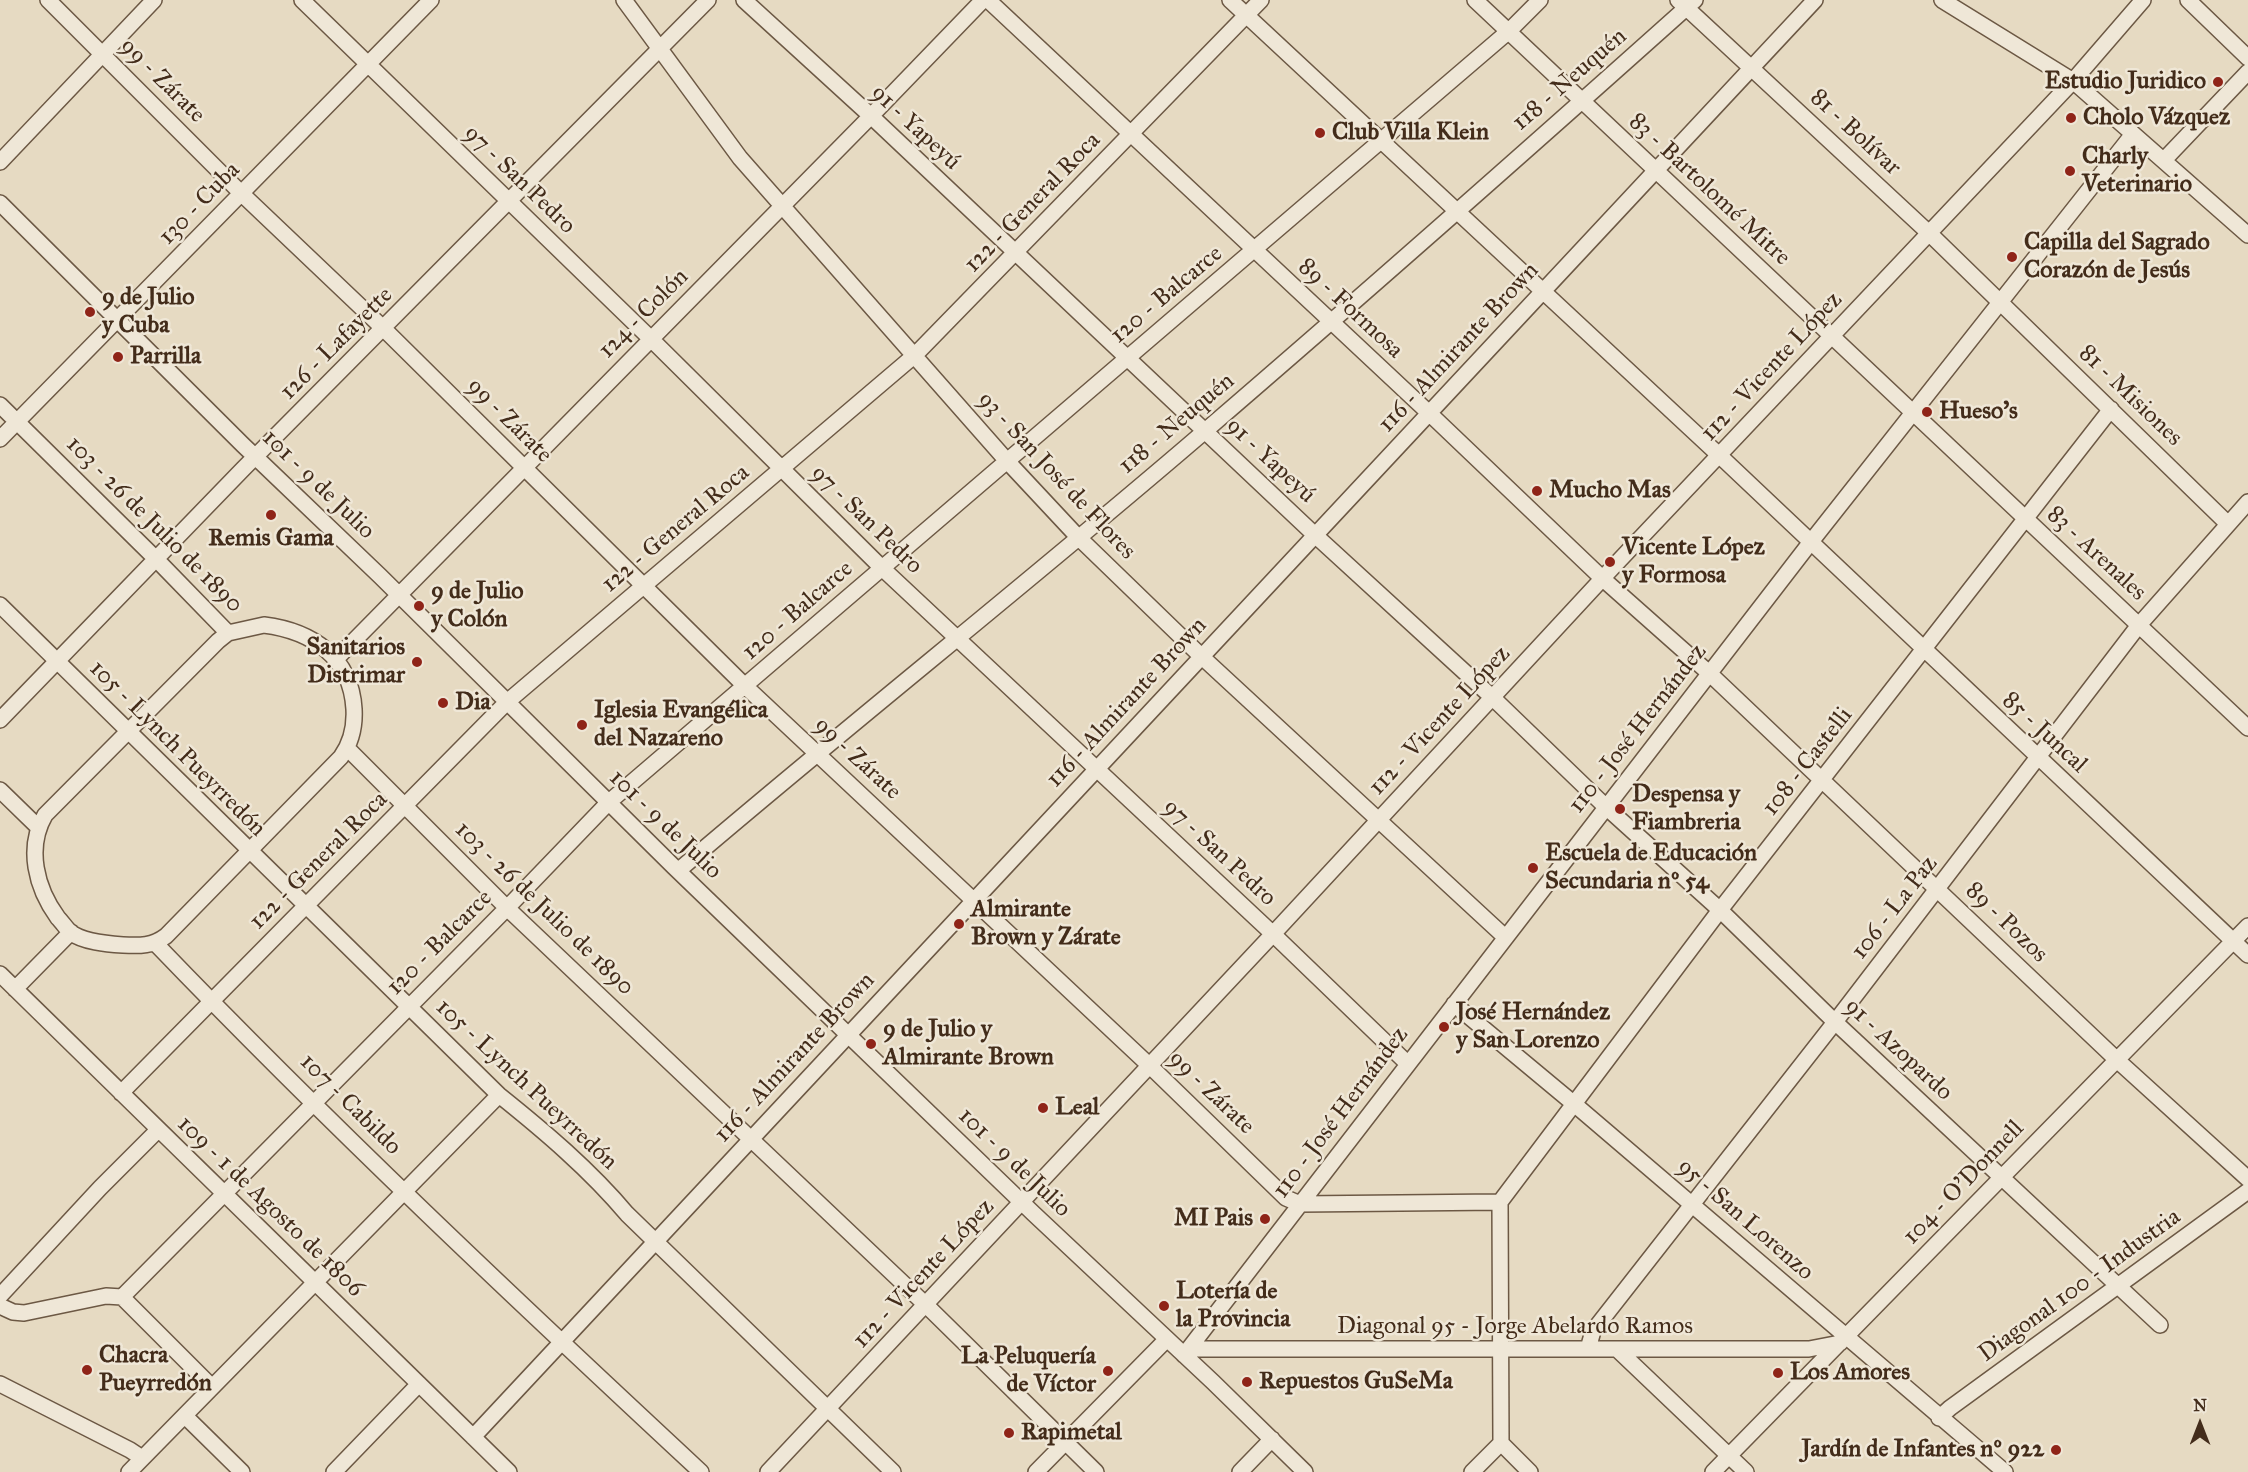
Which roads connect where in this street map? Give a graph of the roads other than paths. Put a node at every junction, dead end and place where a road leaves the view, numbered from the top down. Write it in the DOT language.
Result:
graph roads {
  1 [pos="48,0"];
  2 [pos="154,0"];
  3 [pos="302,0"];
  4 [pos="431,0"];
  5 [pos="624,0"];
  6 [pos="708,0"];
  7 [pos="744,0"];
  8 [pos="983,0"];
  9 [pos="988,0"];
  10 [pos="1230,0"];
  11 [pos="1261,0"];
  12 [pos="1475,0"];
  13 [pos="1540,0"];
  14 [pos="1815,0"];
  15 [pos="1942,0"];
  16 [pos="2143,0"];
  17 [pos="2188,0"];
  18 [pos="1687,3"];
  19 [pos="1246,15"];
  20 [pos="1509,31"];
  21 [pos="660,50"];
  22 [pos="102,53"];
  23 [pos="2248,58"];
  24 [pos="368,65"];
  25 [pos="1751,68"];
  26 [pos="2248,72"];
  27 [pos="2073,81"];
  28 [pos="1581,100"];
  29 [pos="871,116"];
  30 [pos="1132,134"];
  31 [pos="2133,134"];
  32 [pos="1381,141"];
  33 [pos="2164,160"];
  34 [pos="0,162"];
  35 [pos="1655,171"];
  36 [pos="242,194"];
  37 [pos="509,202"];
  38 [pos="0,203"];
  39 [pos="783,206"];
  40 [pos="1457,210"];
  41 [pos="1930,234"];
  42 [pos="2248,235"];
  43 [pos="1255,250"];
  44 [pos="1015,253"];
  45 [pos="1542,291"];
  46 [pos="2001,301"];
  47 [pos="118,320"];
  48 [pos="1330,321"];
  49 [pos="384,328"];
  50 [pos="1831,336"];
  51 [pos="651,339"];
  52 [pos="915,356"];
  53 [pos="1127,359"];
  54 [pos="0,405"];
  55 [pos="2111,410"];
  56 [pos="1912,412"];
  57 [pos="1429,413"];
  58 [pos="17,422"];
  59 [pos="1205,431"];
  60 [pos="0,439"];
  61 [pos="1720,456"];
  62 [pos="256,457"];
  63 [pos="1006,461"];
  64 [pos="524,468"];
  65 [pos="780,469"];
  66 [pos="2248,502"];
  67 [pos="2026,519"];
  68 [pos="2228,523"];
  69 [pos="1316,536"];
  70 [pos="1078,537"];
  71 [pos="1810,543"];
  72 [pos="156,559"];
  73 [pos="882,568"];
  74 [pos="1603,579"];
  75 [pos="644,586"];
  76 [pos="399,594"];
  77 [pos="0,605"];
  78 [pos="2139,625"];
  79 [pos="228,633"];
  80 [pos="956,639"];
  81 [pos="1924,650"];
  82 [pos="1201,656"];
  83 [pos="337,658"];
  84 [pos="58,663"];
  85 [pos="1709,673"];
  86 [pos="745,686"];
  87 [pos="1493,698"];
  88 [pos="507,702"];
  89 [pos="0,720"];
  90 [pos="2248,728"];
  91 [pos="127,730"];
  92 [pos="348,748"];
  93 [pos="817,752"];
  94 [pos="2038,759"];
  95 [pos="1095,770"];
  96 [pos="1823,779"];
  97 [pos="0,790"];
  98 [pos="609,802"];
  99 [pos="406,806"];
  100 [pos="1606,807"];
  101 [pos="1378,820"];
  102 [pos="38,827"];
  103 [pos="248,850"];
  104 [pos="679,870"];
  105 [pos="1938,889"];
  106 [pos="973,899"];
  107 [pos="306,907"];
  108 [pos="507,908"];
  109 [pos="1720,910"];
  110 [pos="2248,926"];
  111 [pos="71,932"];
  112 [pos="1273,934"];
  113 [pos="1505,937"];
  114 [pos="2233,941"];
  115 [pos="156,944"];
  116 [pos="2248,955"];
  117 [pos="0,974"];
  118 [pos="15,989"];
  119 [pos="212,1002"];
  120 [pos="1454,1004"];
  121 [pos="409,1006"];
  122 [pos="1835,1022"];
  123 [pos="848,1035"];
  124 [pos="2117,1060"];
  125 [pos="1407,1063"];
  126 [pos="1150,1066"];
  127 [pos="121,1093"];
  128 [pos="499,1095"];
  129 [pos="315,1102"];
  130 [pos="1573,1103"];
  131 [pos="158,1131"];
  132 [pos="752,1138"];
  133 [pos="2002,1176"];
  134 [pos="2248,1179"];
  135 [pos="2248,1191"];
  136 [pos="406,1192"];
  137 [pos="224,1193"];
  138 [pos="1022,1202"];
  139 [pos="1500,1202"];
  140 [pos="1692,1203"];
  141 [pos="1300,1204"];
  142 [pos="656,1242"];
  143 [pos="315,1282"];
  144 [pos="2118,1287"];
  145 [pos="0,1296"];
  146 [pos="122,1297"];
  147 [pos="926,1305"];
  148 [pos="0,1306"];
  149 [pos="2160,1325"];
  150 [pos="1167,1339"];
  151 [pos="1842,1340"];
  152 [pos="562,1342"];
  153 [pos="1500,1349"];
  154 [pos="1588,1349"];
  155 [pos="1619,1351"];
  156 [pos="1187,1352"];
  157 [pos="0,1384"];
  158 [pos="419,1384"];
  159 [pos="212,1387"];
  160 [pos="828,1410"];
  161 [pos="185,1416"];
  162 [pos="1939,1418"];
  163 [pos="473,1437"];
  164 [pos="1272,1439"];
  165 [pos="1065,1442"];
  166 [pos="1501,1443"];
  167 [pos="1729,1456"];
  168 [pos="142,1458"];
  169 [pos="129,1472"];
  170 [pos="242,1472"];
  171 [pos="334,1472"];
  172 [pos="509,1472"];
  173 [pos="701,1472"];
  174 [pos="768,1472"];
  175 [pos="893,1472"];
  176 [pos="1036,1472"];
  177 [pos="1096,1472"];
  178 [pos="1240,1472"];
  179 [pos="1305,1472"];
  180 [pos="1472,1472"];
  181 [pos="1530,1472"];
  182 [pos="1713,1472"];
  183 [pos="1746,1472"];
  184 [pos="2005,1472"];
  1 -- 22 [label="street, 99 - Zárate"];
  2 -- 22 [label="street"];
  3 -- 24 [label="street, 97 - San Pedro"];
  4 -- 24 [label="street, 130 - Cuba"];
  5 -- 21 [label="street, 93 - San José de Flores"];
  6 -- 21 [label="street, 126 - Lafayette"];
  7 -- 29 [label="street, 91 - Yapeyú"];
  8 -- 29 [label="street, 124 - Colón"];
  9 -- 30 [label="street, 89 - Formosa"];
  10 -- 19 [label="street, 85 - Juncal"];
  11 -- 19 [label="street, 122 - General Roca"];
  12 -- 20 [label="street, 83 - Bartolomé Mitre"];
  13 -- 20 [label="street, 120 - Balcarce"];
  14 -- 25 [label="street, 116 - Almirante Brown"];
  15 -- 27 [label="street"];
  16 -- 27 [label="street, 112 - Vicente López"];
  17 -- 23 [label="street"];
  18 -- 25 [label="street, 81 - Bolívar"];
  18 -- 28 [label="street, 118 - Neuquén"];
  19 -- 30 [label="street, 122 - General Roca"];
  19 -- 32 [label="street, 85 - Juncal"];
  20 -- 28 [label="street, 83 - Bartolomé Mitre"];
  20 -- 32 [label="street, 120 - Balcarce"];
  21 -- 37 [label="street, 126 - Lafayette"];
  21 -- 39 [label="street, 93 - San José de Flores"];
  22 -- 34 [label="street"];
  22 -- 36 [label="street, 99 - Zárate"];
  24 -- 36 [label="street, 130 - Cuba"];
  24 -- 37 [label="street, 97 - San Pedro"];
  25 -- 35 [label="street, 116 - Almirante Brown"];
  25 -- 41 [label="street, 81 - Bolívar"];
  26 -- 33 [label="street"];
  27 -- 31 [label="street"];
  27 -- 41 [label="street, 112 - Vicente López"];
  28 -- 35 [label="street, 83 - Bartolomé Mitre"];
  28 -- 40 [label="street, 118 - Neuquén"];
  29 -- 39 [label="street, 124 - Colón"];
  29 -- 44 [label="street, 91 - Yapeyú"];
  30 -- 43 [label="street, 89 - Formosa"];
  30 -- 44 [label="street, 122 - General Roca"];
  31 -- 33 [label="street"];
  31 -- 46 [label="street, 110 - José Hernández"];
  32 -- 40 [label="street, 85 - Juncal"];
  32 -- 43 [label="street, 120 - Balcarce"];
  33 -- 42 [label="street"];
  35 -- 45 [label="street, 116 - Almirante Brown"];
  35 -- 50 [label="street, 83 - Bartolomé Mitre"];
  36 -- 47 [label="street, 130 - Cuba"];
  36 -- 49 [label="street, 99 - Zárate"];
  37 -- 49 [label="street, 126 - Lafayette"];
  37 -- 51 [label="street, 97 - San Pedro"];
  38 -- 47 [label="street, 101 - 9 de Julio"];
  39 -- 51 [label="street, 124 - Colón"];
  39 -- 52 [label="street, 93 - San José de Flores"];
  40 -- 45 [label="street, 85 - Juncal"];
  40 -- 48 [label="street, 118 - Neuquén"];
  41 -- 46 [label="street, 81 - Bolívar"];
  41 -- 50 [label="street, 112 - Vicente López"];
  43 -- 48 [label="street, 89 - Formosa"];
  43 -- 53 [label="street, 120 - Balcarce"];
  44 -- 52 [label="street, 122 - General Roca"];
  44 -- 53 [label="street, 91 - Yapeyú"];
  45 -- 57 [label="street, 116 - Almirante Brown"];
  45 -- 61 [label="street, 85 - Juncal"];
  46 -- 55 [label="street, 81 - Misiones"];
  46 -- 56 [label="street, 110 - José Hernández"];
  47 -- 58 [label="street, 130 - Cuba"];
  47 -- 62 [label="street, 101 - 9 de Julio"];
  48 -- 57 [label="street, 89 - Formosa"];
  48 -- 59 [label="street, 118 - Neuquén"];
  49 -- 62 [label="street, 126 - Lafayette"];
  49 -- 64 [label="street, 99 - Zárate"];
  50 -- 56 [label="street, 83 - Bartolomé Mitre"];
  50 -- 61 [label="street, 112 - Vicente López"];
  51 -- 64 [label="street, 124 - Colón"];
  51 -- 65 [label="street, 97 - San Pedro"];
  52 -- 63 [label="street, 93 - San José de Flores"];
  52 -- 65 [label="street, 122 - General Roca"];
  53 -- 59 [label="street, 91 - Yapeyú"];
  53 -- 63 [label="street, 120 - Balcarce"];
  54 -- 58 [label="street, 103 - 26 de Julio de 1890"];
  55 -- 67 [label="street, 108 - Castelli"];
  55 -- 68 [label="street, 81 - Misiones"];
  56 -- 67 [label="street, 83 - Arenales"];
  56 -- 71 [label="street, 110 - José Hernández"];
  57 -- 69 [label="street, 116 - Almirante Brown"];
  57 -- 74 [label="street, 89 - Formosa"];
  58 -- 60 [label="street, 130 - Cuba"];
  58 -- 72 [label="street, 103 - 26 de Julio de 1890"];
  59 -- 69 [label="street, 91 - Yapeyú"];
  59 -- 70 [label="street, 118 - Neuquén"];
  61 -- 71 [label="street, 85 - Juncal"];
  61 -- 74 [label="street, 112 - Vicente López"];
  62 -- 72 [label="street, 126 - Lafayette"];
  62 -- 76 [label="street, 101 - 9 de Julio"];
  63 -- 70 [label="street, 93 - San José de Flores"];
  63 -- 73 [label="street, 120 - Balcarce"];
  64 -- 75 [label="street, 99 - Zárate"];
  64 -- 76 [label="street, 124 - Colón"];
  65 -- 73 [label="street, 97 - San Pedro"];
  65 -- 75 [label="street, 122 - General Roca"];
  66 -- 68 [label="street, 106 - La Paz"];
  67 -- 78 [label="street, 83 - Arenales"];
  67 -- 81 [label="street, 108 - Castelli"];
  68 -- 78 [label="street, 106 - La Paz"];
  69 -- 82 [label="street, 116 - Almirante Brown"];
  69 -- 87 [label="street, 91 - Yapeyú"];
  70 -- 80 [label="street, 118 - Neuquén"];
  70 -- 82 [label="street, 93 - San José de Flores"];
  71 -- 81 [label="street, 85 - Juncal"];
  71 -- 85 [label="street, 110 - José Hernández"];
  72 -- 79 [label="street, 103 - 26 de Julio de 1890"];
  72 -- 84 [label="street, 126 - Lafayette"];
  73 -- 80 [label="street, 97 - San Pedro"];
  73 -- 86 [label="street, 120 - Balcarce"];
  74 -- 85 [label="street, 89 - Formosa"];
  74 -- 87 [label="street, 112 - Vicente López"];
  75 -- 86 [label="street, 99 - Zárate"];
  75 -- 88 [label="street, 122 - General Roca"];
  76 -- 83 [label="street, 124 - Colón"];
  76 -- 88 [label="street, 101 - 9 de Julio"];
  77 -- 84 [label="street, 105 - Lynch Pueyrredón"];
  78 -- 90 [label="street, 83 - Arenales"];
  78 -- 94 [label="street, 106 - La Paz"];
  79 -- 83 [label="street, 103 - 26 de Julio de 1890"];
  79 -- 91 [label="street"];
  80 -- 93 [label="street, 118 - Neuquén"];
  80 -- 95 [label="street, 97 - San Pedro"];
  81 -- 94 [label="street, 85 - Juncal"];
  81 -- 96 [label="street, 108 - Castelli"];
  82 -- 95 [label="street, 116 - Almirante Brown"];
  82 -- 101 [label="street, 93 - San José de Flores"];
  83 -- 92 [label="street"];
  84 -- 89 [label="street, 126 - Lafayette"];
  84 -- 91 [label="street, 105 - Lynch Pueyrredón"];
  85 -- 96 [label="street, 89 - Pozos"];
  85 -- 100 [label="street, 110 - José Hernández"];
  86 -- 93 [label="street, 99 - Zárate"];
  86 -- 98 [label="street, 120 - Balcarce"];
  87 -- 100 [label="street, 91 - Yapeyú"];
  87 -- 101 [label="street, 112 - Vicente López"];
  88 -- 98 [label="street, 101 - 9 de Julio"];
  88 -- 99 [label="street, 122 - General Roca"];
  91 -- 102 [label="street"];
  91 -- 103 [label="street, 105 - Lynch Pueyrredón"];
  92 -- 99 [label="street, 103 - 26 de Julio de 1890"];
  92 -- 103 [label="street"];
  93 -- 104 [label="street, 118 - Neuquén"];
  93 -- 106 [label="street, 99 - Zárate"];
  94 -- 105 [label="street, 106 - La Paz"];
  94 -- 114 [label="street, 85 - Juncal"];
  95 -- 106 [label="street, 116 - Almirante Brown"];
  95 -- 112 [label="street, 97 - San Pedro"];
  96 -- 105 [label="street, 89 - Pozos"];
  96 -- 109 [label="street, 108 - Castelli"];
  97 -- 102 [label="street"];
  98 -- 104 [label="street, 101 - 9 de Julio"];
  98 -- 108 [label="street, 120 - Balcarce"];
  99 -- 107 [label="street, 122 - General Roca"];
  99 -- 108 [label="street, 103 - 26 de Julio de 1890"];
  100 -- 109 [label="street, 91 - Azopardo"];
  100 -- 113 [label="street, 110 - José Hernández"];
  101 -- 112 [label="street, 112 - Vicente López"];
  101 -- 113 [label="street, 93 - San José de Flores"];
  102 -- 111 [label="street"];
  103 -- 107 [label="street, 105 - Lynch Pueyrredón"];
  103 -- 115 [label="street"];
  104 -- 123 [label="street, 101 - 9 de Julio"];
  105 -- 122 [label="street, 106 - La Paz"];
  105 -- 124 [label="street, 89 - Pozos"];
  106 -- 123 [label="street, 116 - Almirante Brown"];
  106 -- 126 [label="street, 99 - Zárate"];
  107 -- 119 [label="street, 122 - General Roca"];
  107 -- 121 [label="street, 105 - Lynch Pueyrredón"];
  108 -- 121 [label="street, 120 - Balcarce"];
  108 -- 132 [label="street, 103 - 26 de Julio de 1890"];
  109 -- 122 [label="street, 91 - Azopardo"];
  109 -- 130 [label="street, 108 - Castelli"];
  110 -- 114 [label="street, 104 - O'Donnell"];
  111 -- 115 [label="street"];
  111 -- 118 [label="street"];
  112 -- 125 [label="street, 97 - San Pedro"];
  112 -- 126 [label="street, 112 - Vicente López"];
  113 -- 120 [label="street, 110 - José Hernández"];
  114 -- 116 [label="street, 85 - Juncal"];
  114 -- 124 [label="street, 104 - O'Donnell"];
  115 -- 119 [label="street, 107 - Cabildo"];
  117 -- 118 [label="street, 109 - 1 de Agosto de 1806"];
  118 -- 127 [label="street, 109 - 1 de Agosto de 1806"];
  119 -- 127 [label="street, 122 - General Roca"];
  119 -- 129 [label="street, 107 - Cabildo"];
  120 -- 125 [label="street, 110 - José Hernández"];
  120 -- 130 [label="street, 95 - San Lorenzo"];
  121 -- 128 [label="street, 105 - Lynch Pueyrredón"];
  121 -- 129 [label="street, 120 - Balcarce"];
  122 -- 133 [label="street, 91 - Azopardo"];
  122 -- 140 [label="street, 106 - La Paz"];
  123 -- 132 [label="street, 116 - Almirante Brown"];
  123 -- 138 [label="street, 101 - 9 de Julio"];
  124 -- 133 [label="street, 104 - O'Donnell"];
  124 -- 134 [label="street, 89 - Pozos"];
  125 -- 141 [label="street, 110 - José Hernández"];
  126 -- 138 [label="street, 112 - Vicente López"];
  126 -- 141 [label="street, 99 - Zárate"];
  127 -- 131 [label="street, 109 - 1 de Agosto de 1806"];
  128 -- 136 [label="street"];
  128 -- 142 [label="street, 105 - Lynch Pueyrredón"];
  129 -- 136 [label="street, 107 - Cabildo"];
  129 -- 137 [label="street, 120 - Balcarce"];
  130 -- 139 [label="street, 108 - Castelli"];
  130 -- 140 [label="street, 95 - San Lorenzo"];
  131 -- 137 [label="street, 109 - 1 de Agosto de 1806"];
  131 -- 145 [label="street"];
  132 -- 142 [label="street, 116 - Almirante Brown"];
  132 -- 147 [label="street, 103 - 26 de Julio de 1890"];
  133 -- 144 [label="street, 91 - Azopardo"];
  133 -- 151 [label="street, 104 - O'Donnell"];
  135 -- 144 [label="street, Diagonal 100 - Industria"];
  136 -- 143 [label="street"];
  136 -- 152 [label="street, 107 - Cabildo"];
  137 -- 143 [label="street, 109 - 1 de Agosto de 1806"];
  137 -- 146 [label="street, 120 - Balcarce"];
  138 -- 147 [label="street, 112 - Vicente López"];
  138 -- 150 [label="street, 101 - 9 de Julio"];
  139 -- 141 [label="street"];
  139 -- 153 [label="street"];
  140 -- 151 [label="street, 95 - San Lorenzo"];
  140 -- 154 [label="street, 106 - La Paz"];
  141 -- 156 [label="street, 110 - José Hernández"];
  142 -- 152 [label="street, 116 - Almirante Brown"];
  142 -- 160 [label="street, 105 - Lynch Pueyrredón"];
  143 -- 158 [label="street, 109 - 1 de Agosto de 1806"];
  143 -- 159 [label="street"];
  144 -- 149 [label="street, 91 - Azopardo"];
  144 -- 162 [label="street, Diagonal 100 - Industria"];
  146 -- 148 [label="street"];
  146 -- 159 [label="street"];
  147 -- 160 [label="street, 112 - Vicente López"];
  147 -- 165 [label="street, 103 - 26 de Julio de 1890"];
  150 -- 156 [label="street, 101 - 9 de Julio"];
  150 -- 165 [label="street"];
  151 -- 155 [label="street, Diagonal 95 - Jorge Abelardo Ramos"];
  151 -- 162 [label="street, 95 - San Lorenzo"];
  151 -- 167 [label="street, 104 - O'Donnell"];
  152 -- 163 [label="street, 116 - Almirante Brown"];
  152 -- 173 [label="street, 107 - Cabildo"];
  153 -- 154 [label="street, Diagonal 95 - Jorge Abelardo Ramos"];
  153 -- 156 [label="street, Diagonal 95 - Jorge Abelardo Ramos"];
  153 -- 166 [label="street"];
  154 -- 155 [label="street, Diagonal 95 - Jorge Abelardo Ramos"];
  155 -- 167 [label="street"];
  156 -- 164 [label="street, 101 - 9 de Julio"];
  157 -- 168 [label="street"];
  158 -- 163 [label="street, 109 - 1 de Agosto de 1806"];
  158 -- 171 [label="street"];
  159 -- 161 [label="street"];
  160 -- 174 [label="street, 112 - Vicente López"];
  160 -- 175 [label="street, 105 - Lynch Pueyrredón"];
  161 -- 168 [label="street"];
  161 -- 170 [label="street"];
  162 -- 184 [label="street, 95 - San Lorenzo"];
  163 -- 172 [label="street, 109 - 1 de Agosto de 1806"];
  164 -- 178 [label="street"];
  164 -- 179 [label="street, 101 - 9 de Julio"];
  165 -- 176 [label="street"];
  165 -- 177 [label="street, 103 - 26 de Julio de 1890"];
  166 -- 180 [label="street"];
  166 -- 181 [label="street"];
  167 -- 182 [label="street, 104 - O'Donnell"];
  167 -- 183 [label="street"];
  168 -- 169 [label="street"];
}
